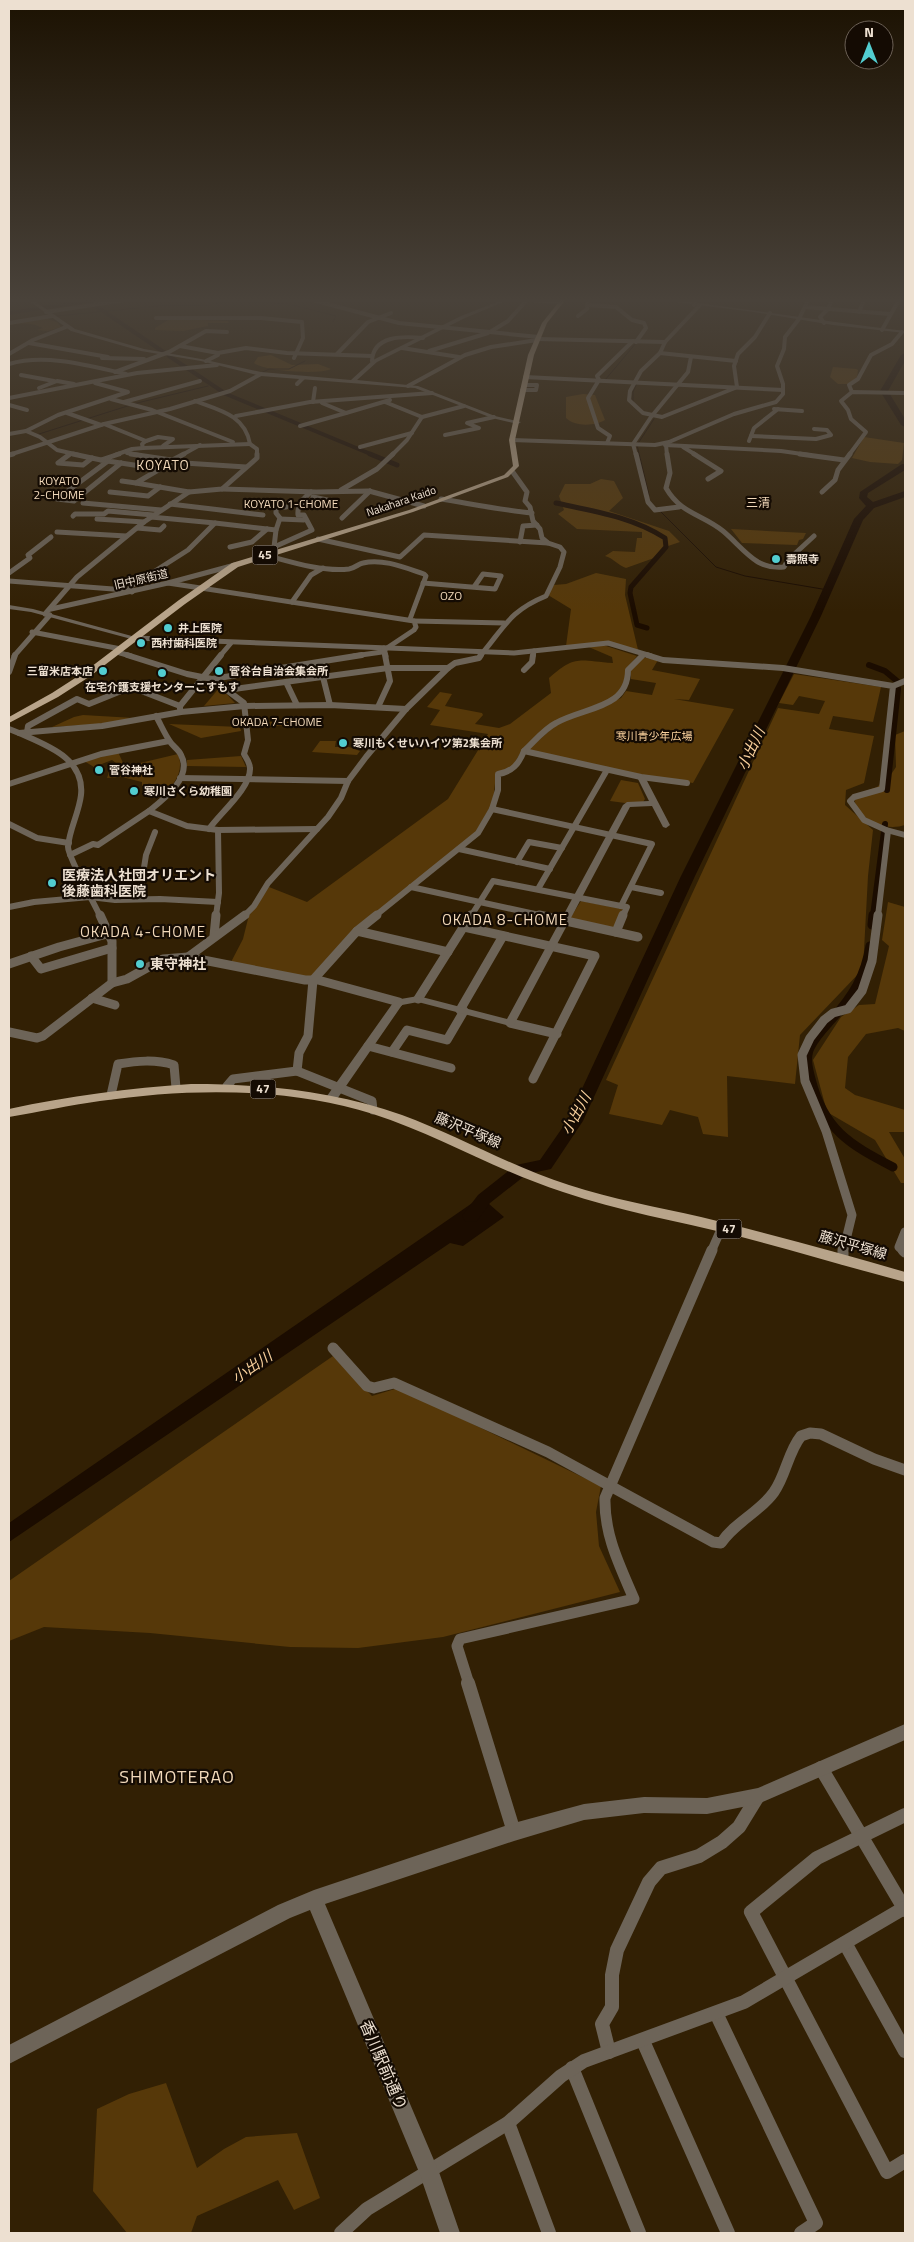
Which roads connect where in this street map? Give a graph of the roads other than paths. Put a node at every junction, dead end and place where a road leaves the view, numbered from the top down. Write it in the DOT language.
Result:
graph roads {
  1 [pos="96,403"];
  2 [pos="125,403"];
  3 [pos="190,403"];
  4 [pos="200,403"];
  5 [pos="311,403"];
  6 [pos="317,403"];
  7 [pos="383,403"];
  8 [pos="387,403"];
  9 [pos="456,403"];
  10 [pos="521,403"];
  11 [pos="588,403"];
  12 [pos="630,403"];
  13 [pos="663,403"];
  14 [pos="699,403"];
  15 [pos="773,403"];
  16 [pos="841,403"];
  17 [pos="9,405"];
  18 [pos="464,406"];
  19 [pos="764,406"];
  20 [pos="27,410"];
  21 [pos="778,410"];
  22 [pos="67,412"];
  23 [pos="155,412"];
  24 [pos="802,412"];
  25 [pos="346,413"];
  26 [pos="236,416"];
  27 [pos="422,417"];
  28 [pos="494,417"];
  29 [pos="651,417"];
  30 [pos="518,422"];
  31 [pos="103,424"];
  32 [pos="302,425"];
  33 [pos="26,431"];
  34 [pos="9,433"];
  35 [pos="412,433"];
  36 [pos="445,435"];
  37 [pos="751,436"];
  38 [pos="811,439"];
  39 [pos="512,440"];
  40 [pos="146,441"];
  41 [pos="47,442"];
  42 [pos="608,443"];
  43 [pos="237,444"];
  44 [pos="250,444"];
  45 [pos="636,444"];
  46 [pos="200,445"];
  47 [pos="655,445"];
  48 [pos="666,445"];
  49 [pos="682,446"];
  50 [pos="162,447"];
  51 [pos="360,447"];
  52 [pos="143,448"];
  53 [pos="747,449"];
  54 [pos="122,452"];
  55 [pos="9,454"];
  56 [pos="70,454"];
  57 [pos="92,458"];
  58 [pos="101,460"];
  59 [pos="385,460"];
  60 [pos="844,460"];
  61 [pos="108,461"];
  62 [pos="170,461"];
  63 [pos="121,463"];
  64 [pos="246,467"];
  65 [pos="158,469"];
  66 [pos="512,471"];
  67 [pos="708,479"];
  68 [pos="81,480"];
  69 [pos="98,481"];
  70 [pos="122,481"];
  71 [pos="136,483"];
  72 [pos="144,484"];
  73 [pos="160,487"];
  74 [pos="222,489"];
  75 [pos="340,490"];
  76 [pos="370,491"];
  77 [pos="110,492"];
  78 [pos="189,492"];
  79 [pos="311,492"];
  80 [pos="822,492"];
  81 [pos="131,494"];
  82 [pos="306,496"];
  83 [pos="441,499"];
  84 [pos="83,503"];
  85 [pos="170,504"];
  86 [pos="299,504"];
  87 [pos="424,506"];
  88 [pos="286,507"];
  89 [pos="679,507"];
  90 [pos="161,510"];
  91 [pos="532,513"];
  92 [pos="263,515"];
  93 [pos="152,516"];
  94 [pos="307,517"];
  95 [pos="342,518"];
  96 [pos="280,519"];
  97 [pos="144,522"];
  98 [pos="215,523"];
  99 [pos="537,525"];
  100 [pos="137,528"];
  101 [pos="267,529"];
  102 [pos="160,530"];
  103 [pos="276,530"];
  104 [pos="57,532"];
  105 [pos="126,536"];
  106 [pos="814,536"];
  107 [pos="51,537"];
  108 [pos="318,539"];
  109 [pos="520,542"];
  110 [pos="548,543"];
  111 [pos="230,547"];
  112 [pos="274,547"];
  113 [pos="262,556"];
  114 [pos="400,556"];
  115 [pos="387,564"];
  116 [pos="235,565"];
  117 [pos="323,568"];
  118 [pos="9,573"];
  119 [pos="144,576"];
  120 [pos="9,581"];
  121 [pos="168,583"];
  122 [pos="423,583"];
  123 [pos="70,585"];
  124 [pos="474,587"];
  125 [pos="202,588"];
  126 [pos="132,591"];
  127 [pos="292,602"];
  128 [pos="9,607"];
  129 [pos="48,613"];
  130 [pos="412,620"];
  131 [pos="504,623"];
  132 [pos="32,632"];
  133 [pos="135,638"];
  134 [pos="231,643"];
  135 [pos="385,650"];
  136 [pos="120,651"];
  137 [pos="534,651"];
  138 [pos="484,652"];
  139 [pos="643,655"];
  140 [pos="317,663"];
  141 [pos="388,668"];
  142 [pos="448,668"];
  143 [pos="524,670"];
  144 [pos="9,672"];
  145 [pos="323,676"];
  146 [pos="204,678"];
  147 [pos="212,679"];
  148 [pos="905,681"];
  149 [pos="286,682"];
  150 [pos="893,686"];
  151 [pos="227,690"];
  152 [pos="55,696"];
  153 [pos="71,702"];
  154 [pos="330,704"];
  155 [pos="298,705"];
  156 [pos="245,706"];
  157 [pos="378,708"];
  158 [pos="180,709"];
  159 [pos="406,709"];
  160 [pos="156,716"];
  161 [pos="9,720"];
  162 [pos="9,729"];
  163 [pos="27,732"];
  164 [pos="19,733"];
  165 [pos="169,740"];
  166 [pos="524,751"];
  167 [pos="72,764"];
  168 [pos="607,770"];
  169 [pos="642,777"];
  170 [pos="180,778"];
  171 [pos="250,779"];
  172 [pos="348,781"];
  173 [pos="687,783"];
  174 [pos="9,784"];
  175 [pos="655,803"];
  176 [pos="492,809"];
  177 [pos="149,811"];
  178 [pos="9,824"];
  179 [pos="666,825"];
  180 [pos="574,828"];
  181 [pos="209,829"];
  182 [pos="317,829"];
  183 [pos="218,830"];
  184 [pos="886,830"];
  185 [pos="155,832"];
  186 [pos="611,835"];
  187 [pos="905,835"];
  188 [pos="69,843"];
  189 [pos="459,848"];
  190 [pos="562,848"];
  191 [pos="70,854"];
  192 [pos="517,862"];
  193 [pos="550,869"];
  194 [pos="411,887"];
  195 [pos="631,887"];
  196 [pos="538,890"];
  197 [pos="660,893"];
  198 [pos="90,897"];
  199 [pos="578,897"];
  200 [pos="138,900"];
  201 [pos="218,902"];
  202 [pos="479,903"];
  203 [pos="621,906"];
  204 [pos="9,907"];
  205 [pos="565,921"];
  206 [pos="464,927"];
  207 [pos="357,931"];
  208 [pos="616,932"];
  209 [pos="107,934"];
  210 [pos="214,936"];
  211 [pos="504,936"];
  212 [pos="638,937"];
  213 [pos="551,946"];
  214 [pos="112,948"];
  215 [pos="448,952"];
  216 [pos="31,956"];
  217 [pos="188,958"];
  218 [pos="9,964"];
  219 [pos="313,980"];
  220 [pos="112,983"];
  221 [pos="92,998"];
  222 [pos="418,999"];
  223 [pos="399,1002"];
  224 [pos="115,1005"];
  225 [pos="462,1010"];
  226 [pos="840,1012"];
  227 [pos="510,1023"];
  228 [pos="9,1032"];
  229 [pos="557,1034"];
  230 [pos="368,1046"];
  231 [pos="392,1052"];
  232 [pos="451,1068"];
  233 [pos="297,1071"];
  234 [pos="533,1079"];
  235 [pos="227,1086"];
  236 [pos="176,1088"];
  237 [pos="339,1088"];
  238 [pos="111,1095"];
  239 [pos="332,1100"];
  240 [pos="373,1110"];
  241 [pos="9,1113"];
  242 [pos="722,1227"];
  243 [pos="905,1232"];
  244 [pos="905,1252"];
  245 [pos="843,1259"];
  246 [pos="905,1277"];
  247 [pos="333,1348"];
  248 [pos="905,1470"];
  249 [pos="610,1484"];
  250 [pos="905,1732"];
  251 [pos="821,1768"];
  252 [pos="758,1796"];
  253 [pos="905,1815"];
  254 [pos="514,1832"];
  255 [pos="861,1836"];
  256 [pos="314,1900"];
  257 [pos="905,1909"];
  258 [pos="845,1943"];
  259 [pos="785,1978"];
  260 [pos="716,2013"];
  261 [pos="642,2041"];
  262 [pos="905,2051"];
  263 [pos="609,2052"];
  264 [pos="9,2054"];
  265 [pos="572,2068"];
  266 [pos="508,2122"];
  267 [pos="905,2160"];
  268 [pos="429,2172"];
  269 [pos="349,2230"];
  270 [pos="450,2233"];
  271 [pos="549,2233"];
  272 [pos="639,2233"];
  273 [pos="728,2233"];
  274 [pos="801,2233"];
  1 -- 22 [label="street"];
  2 -- 23 [label="street"];
  3 -- 23 [label="street"];
  4 -- 26 [label="street"];
  5 -- 26 [label="street"];
  6 -- 25 [label="street"];
  7 -- 25 [label="street"];
  8 -- 27 [label="street"];
  9 -- 18 [label="street"];
  10 -- 30 [label="main road"];
  11 -- 42 [label="street"];
  12 -- 29 [label="street"];
  13 -- 29 [label="street"];
  14 -- 29 [label="street"];
  15 -- 19 [label="street"];
  16 -- 60 [label="street"];
  17 -- 20 [label="street"];
  18 -- 27 [label="street"];
  18 -- 28 [label="street"];
  19 -- 21 [label="street"];
  19 -- 47 [label="street"];
  21 -- 24 [label="street"];
  21 -- 37 [label="street"];
  22 -- 31 [label="street"];
  22 -- 33 [label="street"];
  23 -- 31 [label="street"];
  23 -- 43 [label="street"];
  25 -- 32 [label="street"];
  26 -- 44 [label="street"];
  27 -- 35 [label="street"];
  28 -- 30 [label="street"];
  28 -- 36 [label="street"];
  29 -- 45 [label="street"];
  30 -- 39 [label="main road"];
  31 -- 40 [label="street"];
  31 -- 41 [label="street"];
  33 -- 34 [label="street"];
  33 -- 41 [label="street"];
  35 -- 51 [label="street"];
  35 -- 59 [label="street"];
  37 -- 38 [label="street"];
  37 -- 53 [label="street"];
  38 -- 38 [label="street"];
  39 -- 42 [label="street"];
  39 -- 66 [label="main road"];
  40 -- 50 [label="street"];
  40 -- 52 [label="street"];
  41 -- 55 [label="street"];
  41 -- 56 [label="street"];
  42 -- 45 [label="street"];
  43 -- 44 [label="street"];
  43 -- 46 [label="street"];
  44 -- 64 [label="street"];
  45 -- 47 [label="street"];
  45 -- 89 [label="street"];
  46 -- 50 [label="street"];
  46 -- 62 [label="street"];
  47 -- 48 [label="street"];
  48 -- 49 [label="street"];
  48 -- 89 [label="street"];
  49 -- 53 [label="street"];
  49 -- 67 [label="street"];
  50 -- 52 [label="street"];
  52 -- 54 [label="street"];
  53 -- 60 [label="street"];
  54 -- 58 [label="street"];
  54 -- 62 [label="street"];
  56 -- 57 [label="street"];
  56 -- 57 [label="street"];
  57 -- 58 [label="street"];
  58 -- 61 [label="street"];
  59 -- 75 [label="street"];
  60 -- 80 [label="street"];
  61 -- 63 [label="street"];
  61 -- 68 [label="street"];
  62 -- 64 [label="street"];
  62 -- 65 [label="street"];
  63 -- 65 [label="street"];
  63 -- 69 [label="street"];
  64 -- 74 [label="street"];
  65 -- 71 [label="street"];
  66 -- 83 [label="main road, Nakahara Kaido / 45"];
  66 -- 91 [label="street"];
  68 -- 69 [label="street"];
  68 -- 69 [label="street"];
  70 -- 71 [label="street"];
  71 -- 72 [label="street"];
  72 -- 73 [label="street"];
  72 -- 81 [label="street"];
  73 -- 78 [label="street"];
  73 -- 81 [label="street"];
  74 -- 78 [label="street"];
  74 -- 79 [label="street"];
  75 -- 76 [label="street"];
  75 -- 79 [label="street"];
  76 -- 87 [label="street"];
  76 -- 95 [label="street"];
  77 -- 81 [label="street"];
  78 -- 85 [label="street"];
  79 -- 82 [label="street"];
  82 -- 86 [label="street"];
  82 -- 86 [label="street"];
  83 -- 87 [label="main road, Nakahara Kaido / 45"];
  83 -- 91 [label="street"];
  84 -- 90 [label="street"];
  85 -- 90 [label="street"];
  85 -- 92 [label="street"];
  86 -- 94 [label="street"];
  87 -- 108 [label="main road, Nakahara Kaido / 45"];
  88 -- 96 [label="street"];
  89 -- 106 [label="street"];
  90 -- 93 [label="street"];
  91 -- 99 [label="street"];
  93 -- 97 [label="street"];
  93 -- 97 [label="street"];
  93 -- 98 [label="street"];
  94 -- 96 [label="street"];
  94 -- 112 [label="street"];
  96 -- 103 [label="street"];
  97 -- 100 [label="street"];
  98 -- 101 [label="street"];
  98 -- 119 [label="street"];
  99 -- 109 [label="street"];
  99 -- 110 [label="street"];
  100 -- 102 [label="street"];
  100 -- 105 [label="street"];
  101 -- 103 [label="street"];
  101 -- 111 [label="street"];
  103 -- 112 [label="street"];
  104 -- 105 [label="street"];
  105 -- 123 [label="street"];
  107 -- 118 [label="street"];
  108 -- 113 [label="main road, Nakahara Kaido / 45"];
  108 -- 114 [label="street"];
  109 -- 110 [label="street"];
  109 -- 114 [label="street"];
  110 -- 131 [label="street"];
  112 -- 113 [label="street"];
  113 -- 116 [label="main road, Nakahara Kaido / 45"];
  113 -- 117 [label="street"];
  114 -- 115 [label="street"];
  115 -- 117 [label="street"];
  115 -- 122 [label="street"];
  116 -- 121 [label="street, 旧中原街道"];
  116 -- 125 [label="main road, Nakahara Kaido / 45"];
  117 -- 127 [label="street"];
  119 -- 121 [label="street"];
  119 -- 126 [label="street"];
  120 -- 123 [label="street"];
  121 -- 125 [label="street"];
  121 -- 126 [label="street, 旧中原街道"];
  122 -- 124 [label="street"];
  122 -- 130 [label="street"];
  123 -- 126 [label="street"];
  123 -- 129 [label="street"];
  124 -- 124 [label="street"];
  125 -- 127 [label="street"];
  125 -- 133 [label="main road, Nakahara Kaido / 45"];
  126 -- 129 [label="street, 旧中原街道"];
  127 -- 130 [label="street"];
  128 -- 129 [label="street"];
  129 -- 132 [label="street"];
  129 -- 133 [label="street"];
  130 -- 131 [label="street"];
  130 -- 135 [label="street"];
  131 -- 138 [label="street"];
  132 -- 136 [label="street"];
  132 -- 144 [label="street"];
  133 -- 134 [label="street"];
  133 -- 136 [label="main road, Nakahara Kaido / 45"];
  134 -- 135 [label="street"];
  134 -- 146 [label="street"];
  135 -- 138 [label="street"];
  135 -- 140 [label="street"];
  135 -- 141 [label="street"];
  136 -- 146 [label="street"];
  136 -- 152 [label="main road, Nakahara Kaido / 45"];
  137 -- 138 [label="street"];
  137 -- 139 [label="street"];
  137 -- 143 [label="street"];
  138 -- 142 [label="street"];
  139 -- 150 [label="street"];
  139 -- 166 [label="street"];
  140 -- 145 [label="street"];
  140 -- 147 [label="street"];
  141 -- 142 [label="street"];
  141 -- 145 [label="street"];
  141 -- 157 [label="street"];
  142 -- 159 [label="street"];
  145 -- 149 [label="street"];
  145 -- 154 [label="street"];
  146 -- 147 [label="street"];
  146 -- 158 [label="street"];
  147 -- 151 [label="street"];
  148 -- 150 [label="street"];
  149 -- 151 [label="street"];
  149 -- 155 [label="street"];
  150 -- 184 [label="street"];
  151 -- 156 [label="street"];
  152 -- 153 [label="street"];
  152 -- 161 [label="main road, Nakahara Kaido / 45"];
  153 -- 158 [label="street"];
  153 -- 163 [label="street"];
  154 -- 155 [label="street"];
  154 -- 157 [label="street"];
  155 -- 156 [label="street"];
  156 -- 158 [label="street"];
  156 -- 171 [label="street"];
  157 -- 159 [label="street"];
  158 -- 160 [label="street"];
  159 -- 172 [label="street"];
  160 -- 163 [label="street"];
  160 -- 165 [label="street"];
  162 -- 164 [label="street"];
  163 -- 164 [label="street"];
  164 -- 167 [label="street"];
  165 -- 167 [label="street"];
  165 -- 170 [label="street"];
  166 -- 168 [label="street"];
  166 -- 176 [label="street"];
  167 -- 174 [label="street"];
  167 -- 188 [label="street"];
  168 -- 169 [label="street"];
  168 -- 180 [label="street"];
  169 -- 173 [label="street"];
  169 -- 175 [label="street"];
  170 -- 171 [label="street"];
  170 -- 177 [label="street"];
  171 -- 172 [label="street"];
  171 -- 181 [label="street"];
  172 -- 182 [label="street"];
  175 -- 179 [label="street"];
  175 -- 186 [label="street"];
  176 -- 180 [label="street"];
  176 -- 189 [label="street"];
  177 -- 181 [label="street"];
  177 -- 191 [label="street"];
  178 -- 188 [label="street"];
  180 -- 186 [label="street"];
  180 -- 190 [label="street"];
  181 -- 183 [label="street"];
  182 -- 183 [label="street"];
  182 -- 210 [label="street"];
  183 -- 201 [label="street"];
  184 -- 187 [label="street"];
  184 -- 226 [label="street"];
  185 -- 200 [label="street"];
  186 -- 195 [label="street"];
  186 -- 199 [label="street"];
  188 -- 191 [label="street"];
  189 -- 192 [label="street"];
  189 -- 194 [label="street"];
  190 -- 192 [label="street"];
  190 -- 193 [label="street"];
  191 -- 198 [label="street"];
  192 -- 193 [label="street"];
  193 -- 196 [label="street"];
  194 -- 202 [label="street"];
  194 -- 207 [label="street"];
  195 -- 197 [label="street"];
  195 -- 203 [label="street"];
  196 -- 199 [label="street"];
  196 -- 202 [label="street"];
  198 -- 200 [label="street"];
  198 -- 204 [label="street"];
  198 -- 209 [label="street"];
  199 -- 203 [label="street"];
  199 -- 205 [label="street"];
  200 -- 201 [label="street"];
  201 -- 210 [label="street"];
  202 -- 205 [label="street"];
  202 -- 206 [label="street"];
  203 -- 208 [label="street"];
  205 -- 208 [label="street"];
  205 -- 213 [label="street"];
  206 -- 211 [label="street"];
  206 -- 215 [label="street"];
  207 -- 215 [label="street"];
  207 -- 219 [label="street"];
  208 -- 212 [label="street"];
  209 -- 214 [label="street"];
  209 -- 216 [label="street"];
  210 -- 217 [label="street"];
  211 -- 213 [label="street"];
  211 -- 225 [label="street"];
  213 -- 227 [label="street"];
  213 -- 229 [label="street"];
  214 -- 216 [label="street"];
  214 -- 220 [label="street"];
  215 -- 222 [label="street"];
  216 -- 218 [label="street"];
  217 -- 219 [label="street"];
  217 -- 220 [label="street"];
  219 -- 223 [label="street"];
  219 -- 233 [label="street"];
  220 -- 221 [label="street"];
  221 -- 224 [label="street"];
  221 -- 228 [label="street"];
  222 -- 223 [label="street"];
  222 -- 225 [label="street"];
  223 -- 230 [label="street"];
  225 -- 227 [label="street"];
  225 -- 231 [label="street"];
  226 -- 245 [label="street"];
  227 -- 229 [label="street"];
  229 -- 234 [label="street"];
  230 -- 231 [label="street"];
  230 -- 237 [label="street"];
  231 -- 232 [label="street"];
  233 -- 235 [label="street"];
  233 -- 237 [label="street"];
  235 -- 236 [label="main road, 藤沢平塚線 / 47"];
  235 -- 239 [label="main road, 藤沢平塚線 / 47"];
  236 -- 238 [label="main road, 藤沢平塚線 / 47"];
  236 -- 238 [label="street"];
  237 -- 239 [label="street"];
  237 -- 240 [label="street"];
  238 -- 241 [label="main road, 藤沢平塚線 / 47"];
  239 -- 240 [label="main road, 藤沢平塚線 / 47"];
  240 -- 242 [label="main road, 藤沢平塚線 / 47"];
  242 -- 245 [label="main road, 藤沢平塚線 / 47"];
  242 -- 249 [label="street"];
  243 -- 244 [label="street"];
  245 -- 246 [label="main road, 藤沢平塚線 / 47"];
  247 -- 249 [label="street"];
  248 -- 249 [label="street"];
  249 -- 254 [label="street"];
  250 -- 251 [label="street"];
  251 -- 252 [label="street"];
  251 -- 255 [label="street"];
  252 -- 254 [label="street"];
  252 -- 263 [label="street"];
  253 -- 255 [label="street"];
  254 -- 256 [label="street"];
  255 -- 257 [label="street"];
  255 -- 259 [label="street"];
  256 -- 264 [label="street"];
  256 -- 268 [label="street, 香川駅前通り"];
  257 -- 258 [label="street"];
  258 -- 259 [label="street"];
  258 -- 262 [label="street"];
  259 -- 260 [label="street"];
  259 -- 267 [label="street"];
  260 -- 261 [label="street"];
  260 -- 274 [label="street"];
  261 -- 263 [label="street"];
  261 -- 273 [label="street"];
  263 -- 265 [label="street"];
  265 -- 266 [label="street"];
  265 -- 272 [label="street"];
  266 -- 268 [label="street"];
  266 -- 271 [label="street"];
  268 -- 269 [label="street"];
  268 -- 270 [label="street, 香川駅前通り"];
}
